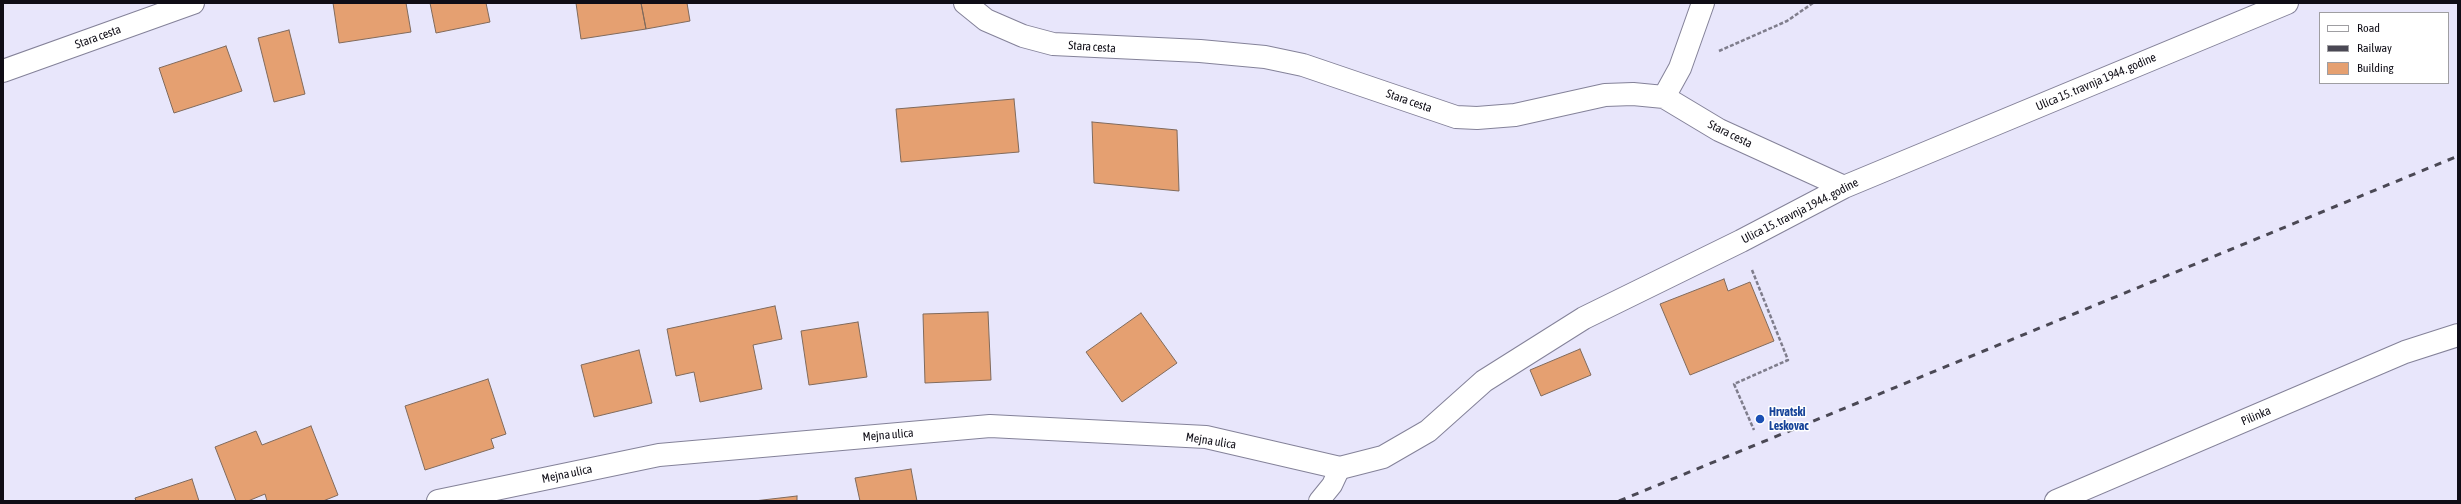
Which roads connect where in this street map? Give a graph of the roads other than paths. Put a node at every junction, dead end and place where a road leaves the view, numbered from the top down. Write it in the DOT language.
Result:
graph roads {
  1 [pos="193,3"];
  2 [pos="965,3"];
  3 [pos="1703,3"];
  4 [pos="2287,3"];
  5 [pos="3,71"];
  6 [pos="1664,98"];
  7 [pos="1844,186"];
  8 [pos="2458,335"];
  9 [pos="1340,468"];
  10 [pos="438,501"];
  11 [pos="1319,501"];
  12 [pos="2056,501"];
  1 -- 5 [label="street, Stara cesta"];
  2 -- 6 [label="street, Stara cesta"];
  3 -- 6 [label="street"];
  4 -- 7 [label="street, Ulica 15. travnja 1944. godine"];
  6 -- 7 [label="street, Stara cesta"];
  7 -- 9 [label="street, Ulica 15. travnja 1944. godine"];
  8 -- 12 [label="street, Pilinka"];
  9 -- 10 [label="street, Mejna ulica"];
  9 -- 11 [label="lane"];
}
